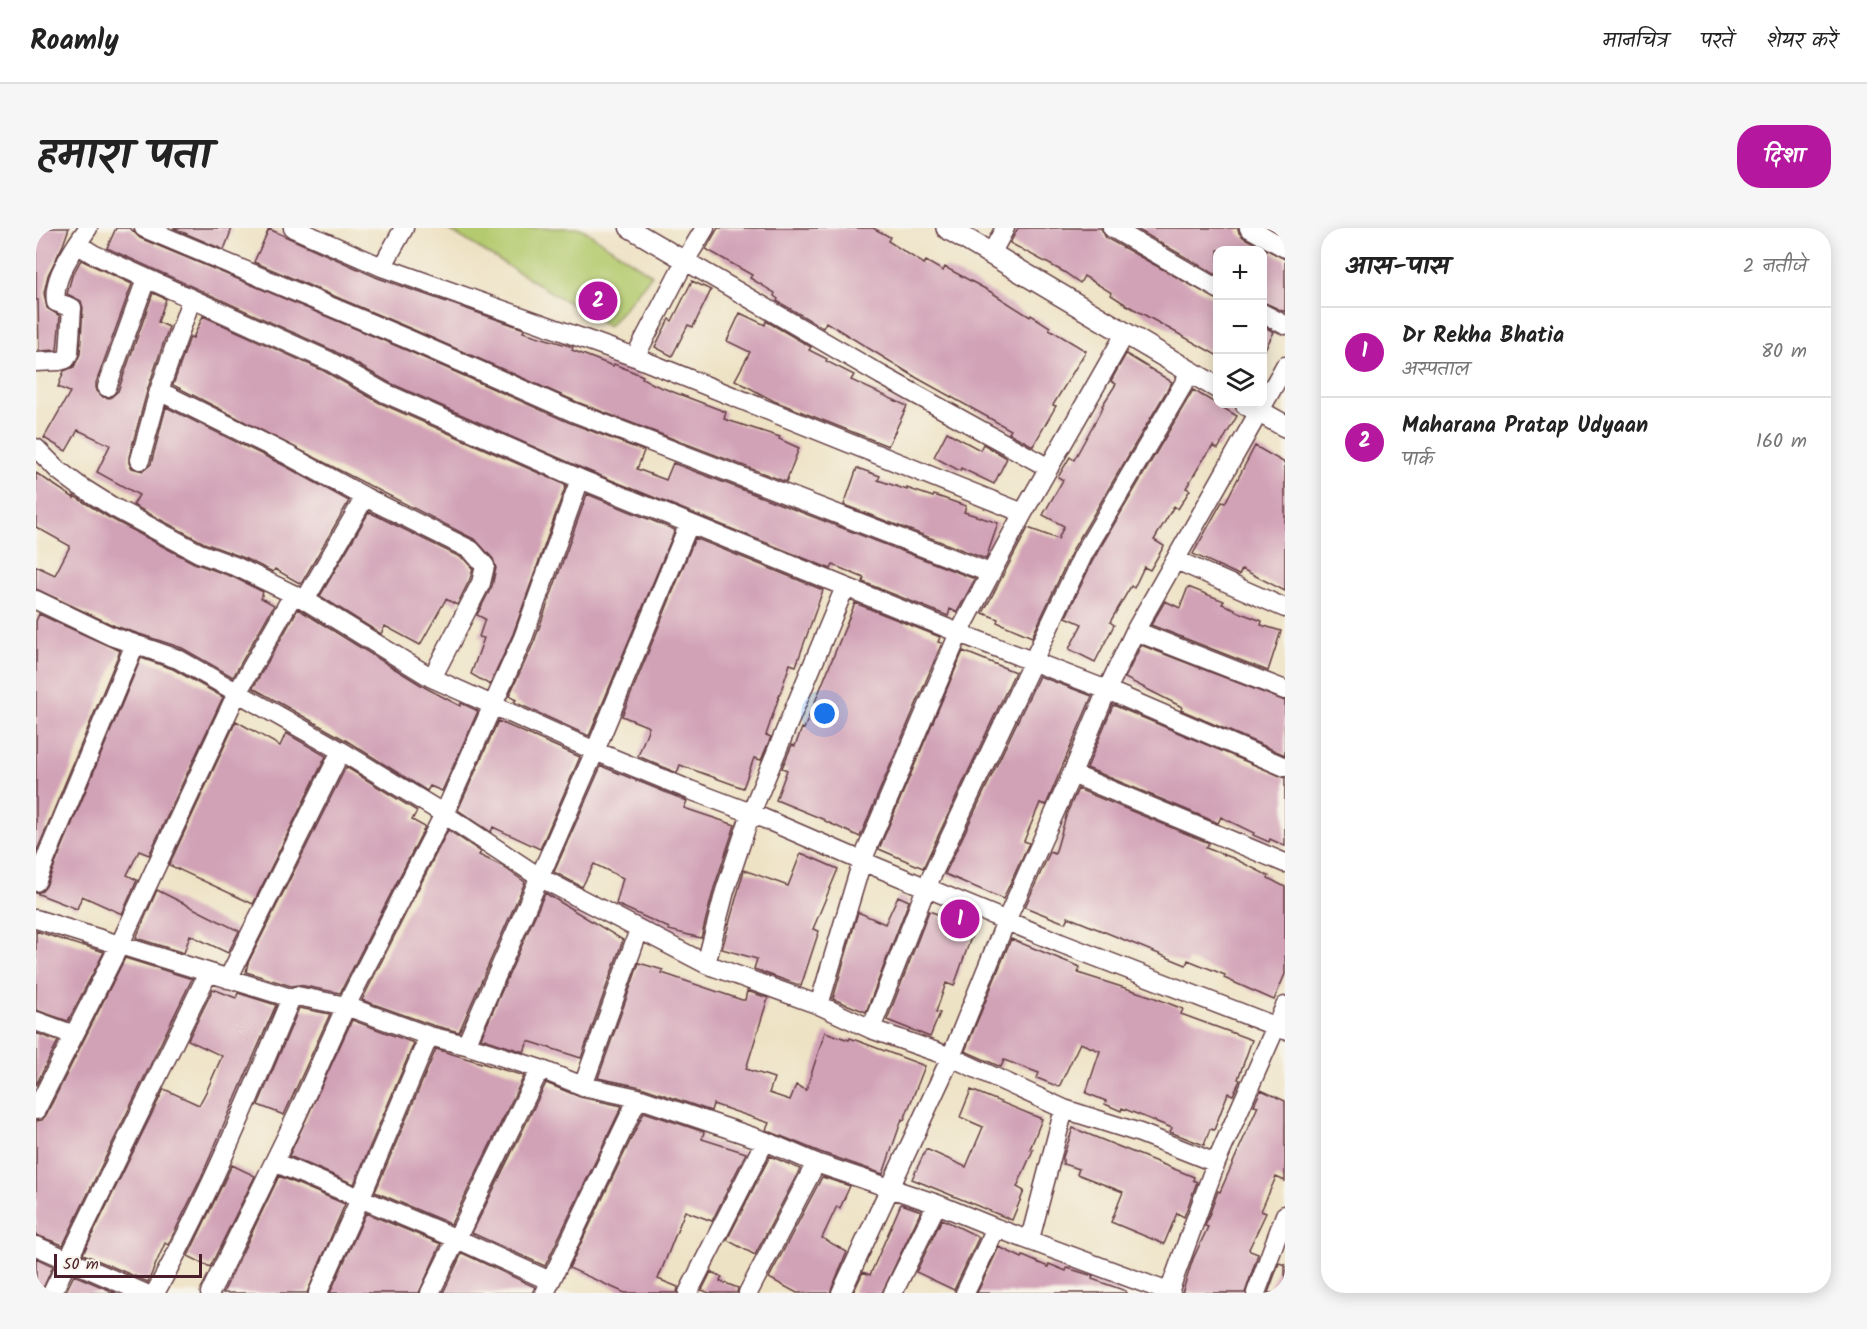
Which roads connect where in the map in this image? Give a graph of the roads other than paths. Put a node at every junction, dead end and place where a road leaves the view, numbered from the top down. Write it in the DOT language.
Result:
graph roads {
  1 [pos="88,228"];
  2 [pos="144,228"];
  3 [pos="293,228"];
  4 [pos="404,228"];
  5 [pos="629,228"];
  6 [pos="705,228"];
  7 [pos="947,228"];
  8 [pos="1005,228"];
  9 [pos="1112,228"];
  10 [pos="1249,228"];
  11 [pos="77,244"];
  12 [pos="1285,248"];
  13 [pos="991,254"];
  14 [pos="685,261"];
  15 [pos="382,267"];
  16 [pos="146,279"];
  17 [pos="1213,286"];
  18 [pos="191,300"];
  19 [pos="1267,315"];
  20 [pos="1285,325"];
  21 [pos="1125,334"];
  22 [pos="635,357"];
  23 [pos="36,362"];
  24 [pos="1285,366"];
  25 [pos="1190,373"];
  26 [pos="1213,385"];
  27 [pos="107,387"];
  28 [pos="1267,390"];
  29 [pos="159,391"];
  30 [pos="1253,408"];
  31 [pos="1285,426"];
  32 [pos="36,448"];
  33 [pos="140,460"];
  34 [pos="1049,468"];
  35 [pos="580,479"];
  36 [pos="365,497"];
  37 [pos="1023,513"];
  38 [pos="689,524"];
  39 [pos="1176,560"];
  40 [pos="990,573"];
  41 [pos="844,587"];
  42 [pos="299,598"];
  43 [pos="37,603"];
  44 [pos="1285,608"];
  45 [pos="1136,632"];
  46 [pos="959,633"];
  47 [pos="135,644"];
  48 [pos="1032,662"];
  49 [pos="432,678"];
  50 [pos="1107,690"];
  51 [pos="1285,690"];
  52 [pos="237,693"];
  53 [pos="493,705"];
  54 [pos="595,750"];
  55 [pos="341,751"];
  56 [pos="1285,767"];
  57 [pos="1072,774"];
  58 [pos="751,813"];
  59 [pos="444,814"];
  60 [pos="862,861"];
  61 [pos="1285,863"];
  62 [pos="538,877"];
  63 [pos="36,882"];
  64 [pos="926,888"];
  65 [pos="36,919"];
  66 [pos="1006,921"];
  67 [pos="639,930"];
  68 [pos="120,944"];
  69 [pos="706,964"];
  70 [pos="208,974"];
  71 [pos="228,979"];
  72 [pos="291,998"];
  73 [pos="819,1005"];
  74 [pos="346,1006"];
  75 [pos="1285,1006"];
  76 [pos="36,1021"];
  77 [pos="1280,1028"];
  78 [pos="871,1029"];
  79 [pos="74,1035"];
  80 [pos="429,1036"];
  81 [pos="466,1046"];
  82 [pos="951,1057"];
  83 [pos="540,1069"];
  84 [pos="583,1086"];
  85 [pos="638,1098"];
  86 [pos="1064,1109"];
  87 [pos="36,1110"];
  88 [pos="765,1141"];
  89 [pos="274,1162"];
  90 [pos="816,1163"];
  91 [pos="1216,1163"];
  92 [pos="890,1187"];
  93 [pos="360,1199"];
  94 [pos="937,1204"];
  95 [pos="1285,1215"];
  96 [pos="996,1228"];
  97 [pos="455,1238"];
  98 [pos="1030,1239"];
  99 [pos="36,1246"];
  100 [pos="68,1260"];
  101 [pos="548,1287"];
  102 [pos="52,1293"];
  103 [pos="144,1293"];
  104 [pos="155,1293"];
  105 [pos="210,1293"];
  106 [pos="318,1293"];
  107 [pos="430,1293"];
  108 [pos="688,1293"];
  109 [pos="748,1293"];
  110 [pos="841,1293"];
  111 [pos="893,1293"];
  112 [pos="965,1293"];
  113 [pos="1170,1293"];
  114 [pos="1256,1293"];
  1 -- 11 [label="street"];
  2 -- 40 [label="street"];
  3 -- 15 [label="street"];
  4 -- 15 [label="street"];
  5 -- 14 [label="street"];
  6 -- 14 [label="street"];
  7 -- 13 [label="street"];
  8 -- 13 [label="street"];
  9 -- 17 [label="street"];
  10 -- 12 [label="street"];
  11 -- 16 [label="street"];
  11 -- 23 [label="street"];
  13 -- 21 [label="street"];
  14 -- 22 [label="street"];
  14 -- 34 [label="street"];
  15 -- 22 [label="street"];
  16 -- 18 [label="street"];
  16 -- 27 [label="street"];
  18 -- 29 [label="street"];
  18 -- 35 [label="street"];
  19 -- 20 [label="street"];
  21 -- 25 [label="street"];
  21 -- 34 [label="street"];
  22 -- 37 [label="street"];
  24 -- 28 [label="street"];
  25 -- 26 [label="street"];
  25 -- 48 [label="street"];
  29 -- 33 [label="street"];
  29 -- 36 [label="street"];
  30 -- 31 [label="street"];
  30 -- 39 [label="street"];
  32 -- 42 [label="street"];
  34 -- 37 [label="street"];
  35 -- 38 [label="street"];
  35 -- 53 [label="street"];
  36 -- 42 [label="street"];
  36 -- 49 [label="street"];
  37 -- 40 [label="street"];
  38 -- 41 [label="street"];
  38 -- 54 [label="street"];
  39 -- 44 [label="street"];
  39 -- 45 [label="street"];
  40 -- 46 [label="street"];
  41 -- 46 [label="street"];
  41 -- 58 [label="street"];
  42 -- 49 [label="street"];
  42 -- 52 [label="street"];
  43 -- 47 [label="street"];
  45 -- 50 [label="street"];
  45 -- 51 [label="street"];
  46 -- 48 [label="street"];
  46 -- 60 [label="street"];
  47 -- 52 [label="street"];
  47 -- 63 [label="street"];
  48 -- 50 [label="street"];
  48 -- 64 [label="street"];
  49 -- 53 [label="street"];
  50 -- 56 [label="street"];
  50 -- 57 [label="street"];
  52 -- 55 [label="street"];
  52 -- 68 [label="street"];
  53 -- 54 [label="street"];
  53 -- 59 [label="street"];
  54 -- 58 [label="street"];
  54 -- 62 [label="street"];
  55 -- 59 [label="street"];
  55 -- 71 [label="street"];
  57 -- 61 [label="street"];
  57 -- 66 [label="street"];
  58 -- 60 [label="street"];
  58 -- 69 [label="street"];
  59 -- 62 [label="street"];
  59 -- 74 [label="street"];
  60 -- 64 [label="street"];
  60 -- 73 [label="street"];
  62 -- 67 [label="street"];
  62 -- 81 [label="street"];
  64 -- 66 [label="street"];
  64 -- 78 [label="street"];
  65 -- 68 [label="street"];
  66 -- 77 [label="street"];
  66 -- 82 [label="street"];
  67 -- 69 [label="street"];
  67 -- 84 [label="street"];
  68 -- 70 [label="street"];
  68 -- 79 [label="street"];
  69 -- 73 [label="street"];
  70 -- 71 [label="street"];
  70 -- 100 [label="street"];
  71 -- 72 [label="street"];
  72 -- 74 [label="street"];
  72 -- 104 [label="street"];
  73 -- 78 [label="street"];
  74 -- 80 [label="street"];
  74 -- 89 [label="street"];
  75 -- 77 [label="street"];
  76 -- 79 [label="street"];
  77 -- 91 [label="street"];
  78 -- 82 [label="street"];
  79 -- 87 [label="street"];
  80 -- 81 [label="street"];
  80 -- 93 [label="street"];
  81 -- 83 [label="street"];
  82 -- 86 [label="street"];
  82 -- 92 [label="street"];
  83 -- 84 [label="street"];
  83 -- 97 [label="street"];
  84 -- 85 [label="street"];
  85 -- 88 [label="street"];
  85 -- 101 [label="street"];
  86 -- 91 [label="street"];
  86 -- 98 [label="street"];
  88 -- 90 [label="street"];
  88 -- 108 [label="street"];
  89 -- 93 [label="street"];
  89 -- 105 [label="street"];
  90 -- 92 [label="street"];
  90 -- 109 [label="street"];
  91 -- 113 [label="street"];
  92 -- 94 [label="street"];
  92 -- 110 [label="street"];
  93 -- 97 [label="street"];
  93 -- 106 [label="street"];
  94 -- 96 [label="street"];
  94 -- 111 [label="street"];
  95 -- 114 [label="street"];
  96 -- 98 [label="street"];
  96 -- 112 [label="street"];
  97 -- 101 [label="street"];
  97 -- 107 [label="street"];
  98 -- 113 [label="street"];
  99 -- 100 [label="street"];
  100 -- 102 [label="street"];
  100 -- 103 [label="street"];
}
